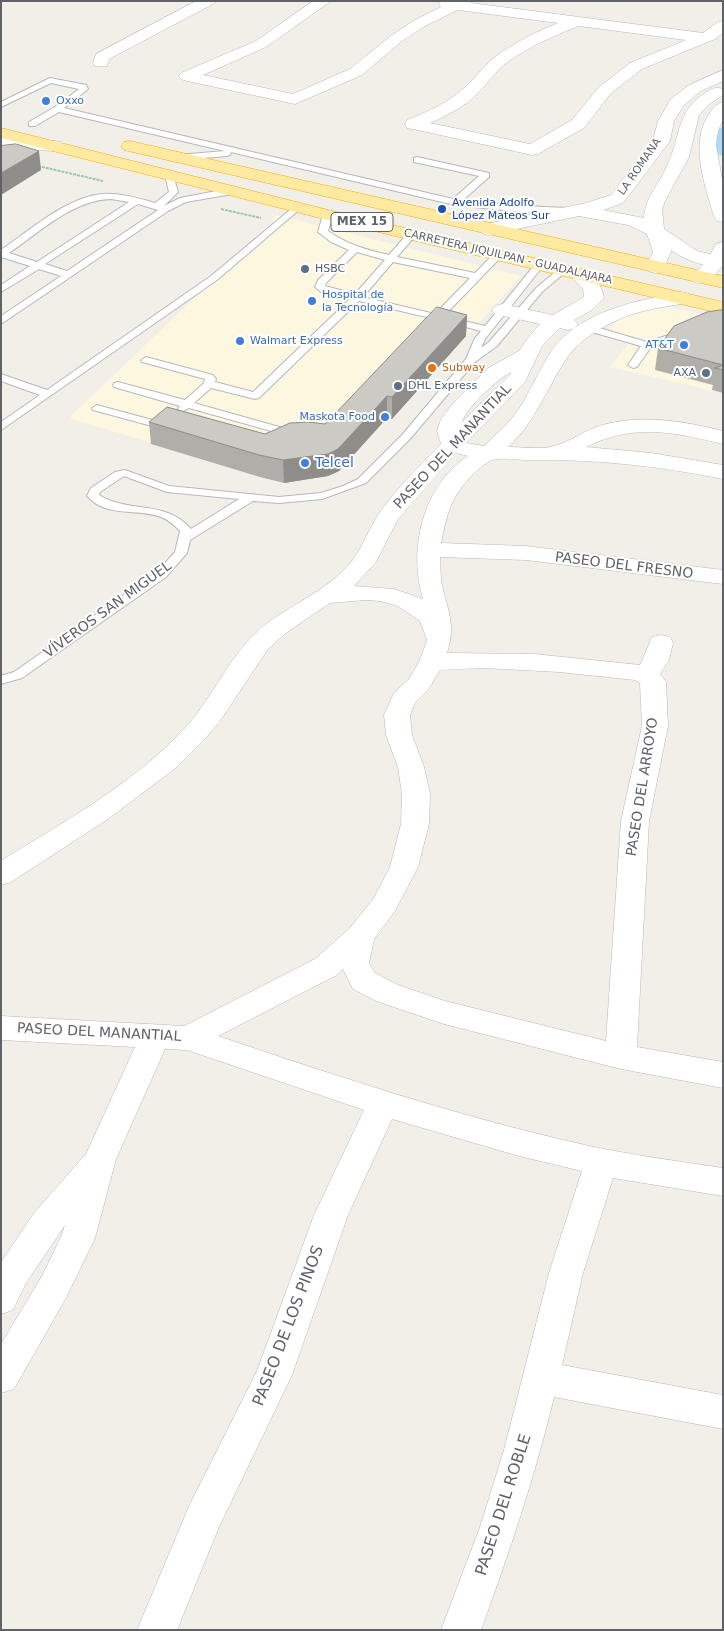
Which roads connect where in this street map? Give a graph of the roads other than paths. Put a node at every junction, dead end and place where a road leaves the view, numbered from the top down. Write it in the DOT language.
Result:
graph roads {
  1 [pos="208,1"];
  2 [pos="324,1"];
  3 [pos="430,2"];
  4 [pos="460,3"];
  5 [pos="576,22"];
  6 [pos="723,25"];
  7 [pos="704,38"];
  8 [pos="101,63"];
  9 [pos="723,75"];
  10 [pos="170,76"];
  11 [pos="187,76"];
  12 [pos="723,89"];
  13 [pos="1,105"];
  14 [pos="723,106"];
  15 [pos="58,109"];
  16 [pos="1,117"];
  17 [pos="32,124"];
  18 [pos="69,132"];
  19 [pos="3,140"];
  20 [pos="116,143"];
  21 [pos="238,152"];
  22 [pos="181,157"];
  23 [pos="417,160"];
  24 [pos="280,162"];
  25 [pos="168,175"];
  26 [pos="281,180"];
  27 [pos="232,191"];
  28 [pos="617,199"];
  29 [pos="135,202"];
  30 [pos="455,202"];
  31 [pos="297,207"];
  32 [pos="160,208"];
  33 [pos="652,210"];
  34 [pos="574,211"];
  35 [pos="328,215"];
  36 [pos="723,217"];
  37 [pos="488,229"];
  38 [pos="655,231"];
  39 [pos="416,235"];
  40 [pos="355,249"];
  41 [pos="2,254"];
  42 [pos="498,254"];
  43 [pos="719,254"];
  44 [pos="395,259"];
  45 [pos="540,264"];
  46 [pos="38,265"];
  47 [pos="655,267"];
  48 [pos="571,272"];
  49 [pos="68,275"];
  50 [pos="476,276"];
  51 [pos="701,278"];
  52 [pos="723,282"];
  53 [pos="1,289"];
  54 [pos="357,298"];
  55 [pos="682,298"];
  56 [pos="723,308"];
  57 [pos="511,312"];
  58 [pos="437,317"];
  59 [pos="1,321"];
  60 [pos="555,322"];
  61 [pos="589,328"];
  62 [pos="487,329"];
  63 [pos="693,329"];
  64 [pos="425,330"];
  65 [pos="647,344"];
  66 [pos="146,360"];
  67 [pos="471,360"];
  68 [pos="633,365"];
  69 [pos="1,378"];
  70 [pos="12,382"];
  71 [pos="209,384"];
  72 [pos="118,385"];
  73 [pos="1,389"];
  74 [pos="48,394"];
  75 [pos="187,404"];
  76 [pos="97,408"];
  77 [pos="1,427"];
  78 [pos="301,436"];
  79 [pos="723,438"];
  80 [pos="452,446"];
  81 [pos="556,453"];
  82 [pos="488,454"];
  83 [pos="723,472"];
  84 [pos="251,497"];
  85 [pos="186,538"];
  86 [pos="428,550"];
  87 [pos="723,576"];
  88 [pos="320,598"];
  89 [pos="661,643"];
  90 [pos="436,651"];
  91 [pos="647,675"];
  92 [pos="1,680"];
  93 [pos="1,875"];
  94 [pos="360,936"];
  95 [pos="1,1028"];
  96 [pos="156,1038"];
  97 [pos="188,1038"];
  98 [pos="621,1057"];
  99 [pos="723,1075"];
  100 [pos="383,1103"];
  101 [pos="100,1159"];
  102 [pos="602,1162"];
  103 [pos="723,1182"];
  104 [pos="1,1299"];
  105 [pos="1,1377"];
  106 [pos="541,1378"];
  107 [pos="723,1412"];
  108 [pos="157,1630"];
  109 [pos="461,1630"];
  1 -- 8 [label="street"];
  2 -- 11 [label="street"];
  3 -- 4 [label="street"];
  4 -- 5 [label="street"];
  4 -- 11 [label="street"];
  5 -- 7 [label="street"];
  5 -- 7 [label="street"];
  6 -- 7 [label="street"];
  9 -- 28 [label="street, LA ROMANA"];
  10 -- 11 [label="street"];
  12 -- 33 [label="street, LA ROMANA"];
  13 -- 15 [label="lane"];
  14 -- 36 [label="street"];
  15 -- 17 [label="lane"];
  15 -- 21 [label="lane"];
  16 -- 17 [label="highway"];
  17 -- 18 [label="highway"];
  19 -- 25 [label="highway, CARRETERA JIQUILPAN - GUADALAJARA / MEX 15"];
  20 -- 22 [label="highway, CARRETERA JIQUILPAN - GUADALAJARA / MEX 15"];
  21 -- 22 [label="lane"];
  21 -- 24 [label="lane"];
  22 -- 26 [label="highway, CARRETERA JIQUILPAN - GUADALAJARA / MEX 15"];
  23 -- 30 [label="lane"];
  24 -- 26 [label="lane"];
  24 -- 30 [label="lane"];
  25 -- 27 [label="highway, CARRETERA JIQUILPAN - GUADALAJARA / MEX 15"];
  25 -- 32 [label="lane"];
  26 -- 37 [label="highway, CARRETERA JIQUILPAN - GUADALAJARA / MEX 15"];
  27 -- 31 [label="highway, CARRETERA JIQUILPAN - GUADALAJARA / MEX 15"];
  27 -- 32 [label="lane"];
  28 -- 33 [label="street, LA ROMANA"];
  28 -- 34 [label="street, LA ROMANA"];
  29 -- 32 [label="lane"];
  29 -- 41 [label="lane"];
  29 -- 46 [label="lane"];
  30 -- 34 [label="lane"];
  31 -- 35 [label="highway, CARRETERA JIQUILPAN - GUADALAJARA / MEX 15"];
  31 -- 74 [label="lane"];
  32 -- 49 [label="lane"];
  33 -- 38 [label="street"];
  34 -- 37 [label="street, LA ROMANA"];
  34 -- 38 [label="street, LA ROMANA"];
  35 -- 39 [label="highway, CARRETERA JIQUILPAN - GUADALAJARA / MEX 15"];
  35 -- 40 [label="lane"];
  37 -- 47 [label="highway, CARRETERA JIQUILPAN - GUADALAJARA / MEX 15"];
  38 -- 43 [label="street, LA ROMANA"];
  38 -- 47 [label="street"];
  39 -- 42 [label="highway, CARRETERA JIQUILPAN - GUADALAJARA / MEX 15"];
  39 -- 44 [label="lane"];
  40 -- 44 [label="lane"];
  40 -- 54 [label="lane"];
  41 -- 46 [label="lane"];
  42 -- 45 [label="highway, CARRETERA JIQUILPAN - GUADALAJARA / MEX 15"];
  42 -- 50 [label="lane"];
  43 -- 51 [label="street"];
  44 -- 50 [label="lane"];
  44 -- 54 [label="lane"];
  45 -- 48 [label="highway, CARRETERA JIQUILPAN - GUADALAJARA / MEX 15"];
  45 -- 57 [label="lane"];
  46 -- 49 [label="lane"];
  46 -- 53 [label="lane"];
  47 -- 51 [label="highway, CARRETERA JIQUILPAN - GUADALAJARA / MEX 15"];
  48 -- 55 [label="highway, CARRETERA JIQUILPAN - GUADALAJARA / MEX 15"];
  48 -- 57 [label="lane"];
  48 -- 60 [label="street, PASEO DEL MANANTIAL"];
  49 -- 59 [label="lane"];
  50 -- 58 [label="lane"];
  51 -- 52 [label="highway, CARRETERA JIQUILPAN - GUADALAJARA / MEX 15"];
  54 -- 58 [label="lane"];
  54 -- 71 [label="lane"];
  55 -- 56 [label="highway, CARRETERA JIQUILPAN - GUADALAJARA / MEX 15"];
  55 -- 61 [label="street, PASEO DEL MANANTIAL"];
  57 -- 60 [label="street"];
  57 -- 62 [label="lane"];
  57 -- 67 [label="lane"];
  58 -- 62 [label="lane"];
  58 -- 64 [label="lane"];
  60 -- 61 [label="street"];
  60 -- 80 [label="street, PASEO DEL MANANTIAL"];
  61 -- 65 [label="lane"];
  61 -- 82 [label="street, PASEO DEL MANANTIAL"];
  62 -- 67 [label="lane"];
  63 -- 65 [label="lane"];
  65 -- 68 [label="lane"];
  66 -- 71 [label="lane"];
  67 -- 84 [label="lane"];
  69 -- 70 [label="lane"];
  70 -- 73 [label="lane"];
  70 -- 74 [label="lane"];
  71 -- 75 [label="lane"];
  72 -- 75 [label="lane"];
  74 -- 77 [label="lane"];
  75 -- 76 [label="lane"];
  75 -- 78 [label="lane"];
  79 -- 81 [label="street"];
  80 -- 82 [label="street"];
  80 -- 88 [label="street, PASEO DEL MANANTIAL"];
  81 -- 82 [label="street"];
  81 -- 83 [label="street"];
  82 -- 86 [label="street, PASEO DEL MANANTIAL"];
  84 -- 85 [label="lane"];
  84 -- 85 [label="lane"];
  85 -- 92 [label="lane, VÍVEROS SAN MIGUEL"];
  86 -- 87 [label="street, PASEO DEL FRESNO"];
  86 -- 90 [label="street, PASEO DEL MANANTIAL"];
  88 -- 90 [label="street"];
  88 -- 93 [label="street, PASEO DEL MANANTIAL"];
  89 -- 91 [label="street"];
  90 -- 91 [label="street"];
  90 -- 94 [label="street, PASEO DEL MANANTIAL"];
  91 -- 98 [label="street, PASEO DEL ARROYO"];
  94 -- 97 [label="street, PASEO DEL MANANTIAL"];
  94 -- 98 [label="street"];
  95 -- 96 [label="street, PASEO DEL MANANTIAL"];
  96 -- 97 [label="street, PASEO DEL MANANTIAL"];
  96 -- 101 [label="street"];
  97 -- 100 [label="street"];
  98 -- 99 [label="street"];
  100 -- 102 [label="street"];
  100 -- 108 [label="street, PASEO DE LOS PINOS"];
  101 -- 104 [label="street"];
  101 -- 105 [label="street"];
  102 -- 103 [label="street"];
  102 -- 106 [label="street, PASEO DEL ROBLE"];
  106 -- 107 [label="street"];
  106 -- 109 [label="street, PASEO DEL ROBLE"];
}
